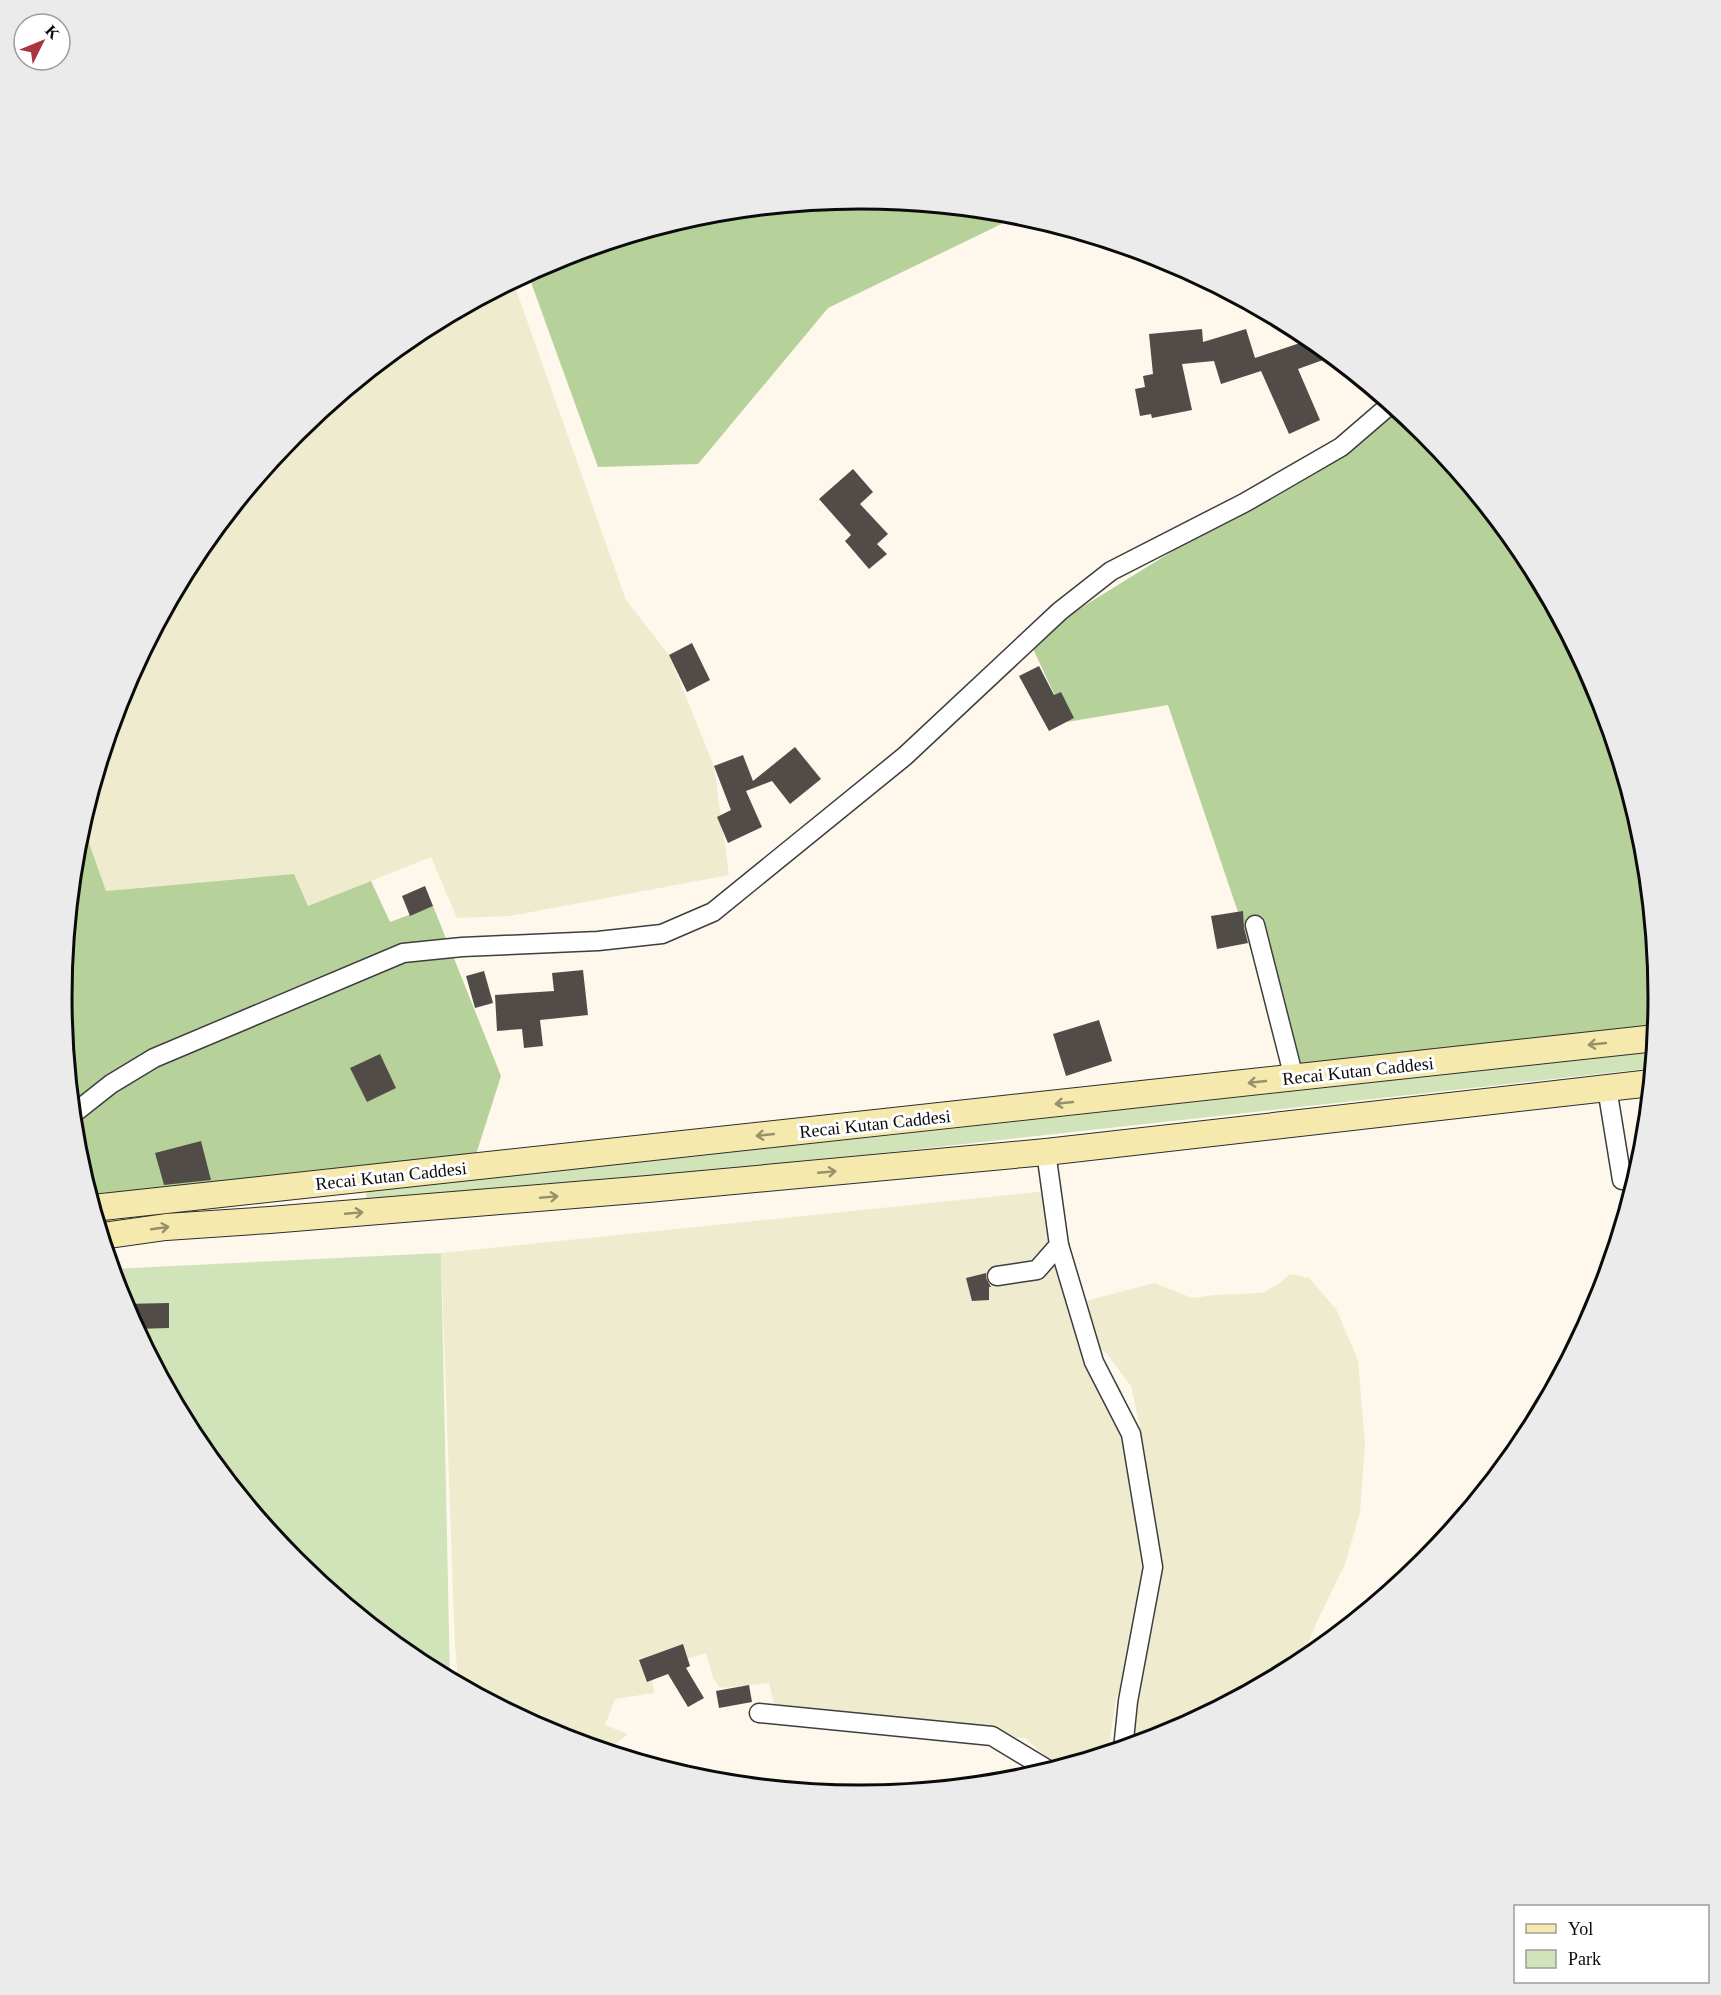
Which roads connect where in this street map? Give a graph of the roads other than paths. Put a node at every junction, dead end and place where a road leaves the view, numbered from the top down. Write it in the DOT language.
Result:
graph roads {
  1 [pos="1385,409"];
  2 [pos="1255,925"];
  3 [pos="1647,1039"];
  4 [pos="1294,1078"];
  5 [pos="1644,1084"];
  6 [pos="1607,1088"];
  7 [pos="80,1108"];
  8 [pos="1046,1152"];
  9 [pos="1622,1180"];
  10 [pos="101,1207"];
  11 [pos="109,1235"];
  12 [pos="1059,1245"];
  13 [pos="997,1276"];
  14 [pos="759,1713"];
  15 [pos="1125,1740"];
  16 [pos="1040,1765"];
  1 -- 7 [label="street"];
  2 -- 4 [label="street"];
  3 -- 4 [label="main road, Recai Kutan Caddesi, one-way"];
  4 -- 10 [label="main road, Recai Kutan Caddesi, one-way"];
  5 -- 6 [label="main road, Recai Kutan Caddesi"];
  6 -- 8 [label="main road, Recai Kutan Caddesi"];
  6 -- 9 [label="street"];
  11 -- 8 [label="main road, Recai Kutan Caddesi, one-way"];
  8 -- 12 [label="street"];
  12 -- 13 [label="street"];
  12 -- 15 [label="street"];
  14 -- 16 [label="street"];
}
